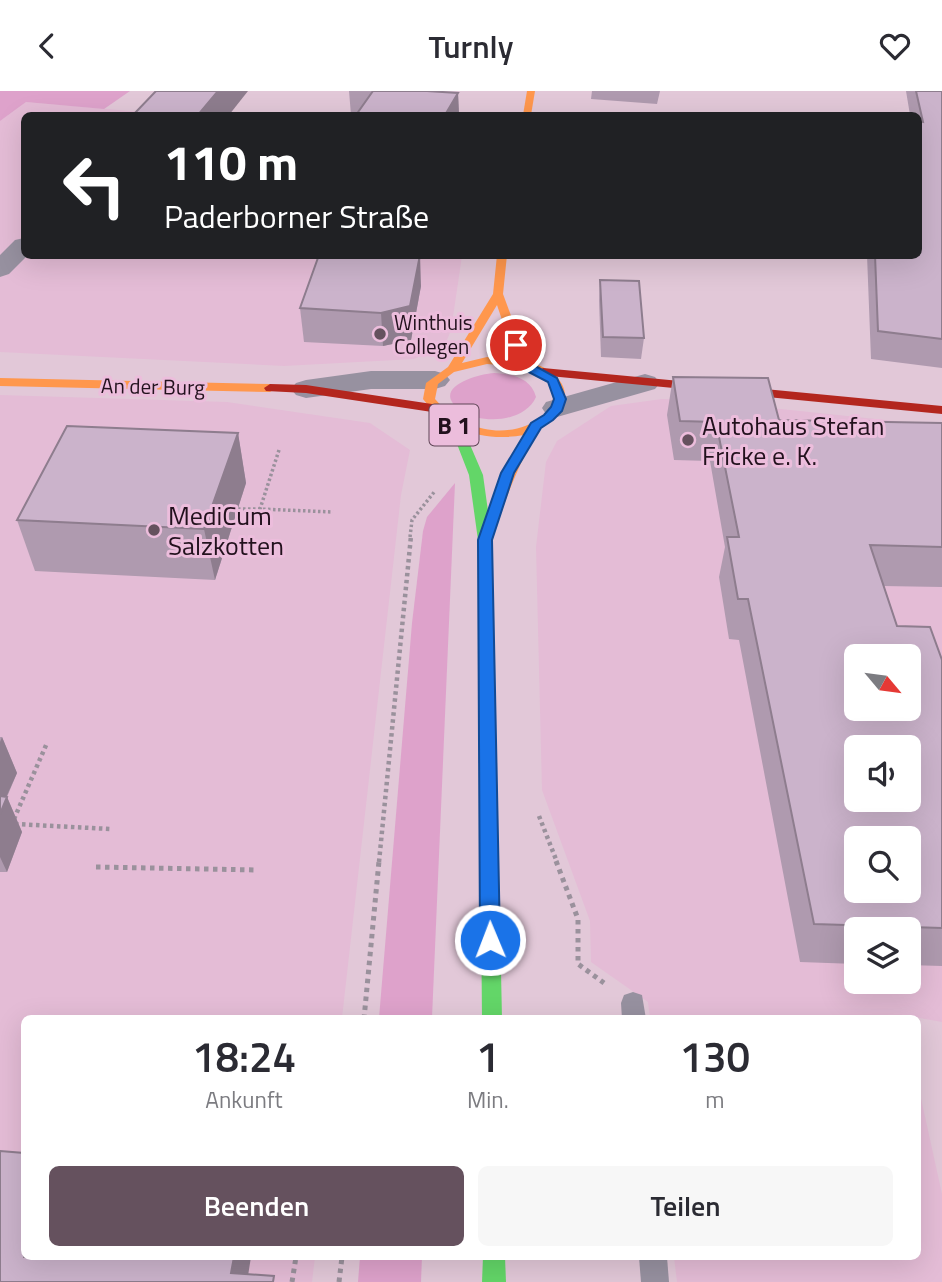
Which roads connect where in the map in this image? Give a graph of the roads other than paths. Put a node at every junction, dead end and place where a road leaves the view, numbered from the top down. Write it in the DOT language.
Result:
graph roads {
  1 [pos="531,91"];
  2 [pos="528,112"];
  3 [pos="21,248"];
  4 [pos="502,259"];
  5 [pos="0,268"];
  6 [pos="498,294"];
  7 [pos="523,364"];
  8 [pos="543,372"];
  9 [pos="0,382"];
  10 [pos="645,383"];
  11 [pos="440,385"];
  12 [pos="306,389"];
  13 [pos="942,410"];
  14 [pos="546,417"];
  15 [pos="456,426"];
  16 [pos="485,540"];
  17 [pos="492,1015"];
  18 [pos="494,1260"];
  19 [pos="653,1260"];
  20 [pos="494,1282"];
  21 [pos="655,1282"];
  1 -- 2 [label="main road"];
  3 -- 5 [label="street"];
  4 -- 6 [label="main road, B 1"];
  6 -- 7 [label="main road, B 1"];
  6 -- 11 [label="main road, B 1"];
  7 -- 8 [label="main road, B 1"];
  7 -- 11 [label="main road, B 1"];
  8 -- 10 [label="main road"];
  8 -- 14 [label="main road"];
  9 -- 12 [label="main road, An der Burg"];
  10 -- 13 [label="main road"];
  10 -- 14 [label="street"];
  11 -- 12 [label="street, An der Burg"];
  11 -- 15 [label="main road, B 1"];
  14 -- 15 [label="main road, B 1"];
  14 -- 16 [label="main road, B 1"];
  15 -- 16 [label="main road, B 1"];
  16 -- 17 [label="main road, B 1"];
  18 -- 20 [label="main road"];
  19 -- 21 [label="lane"];
}
